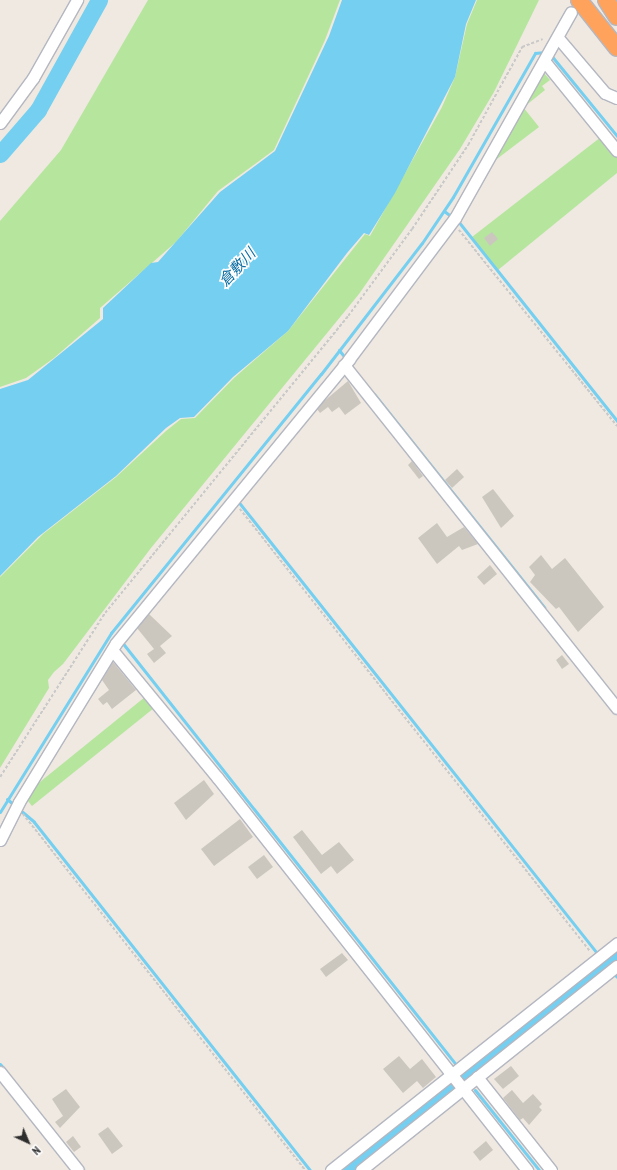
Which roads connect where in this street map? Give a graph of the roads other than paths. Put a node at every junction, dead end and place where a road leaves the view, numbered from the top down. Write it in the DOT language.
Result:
graph roads {
  1 [pos="77,0"];
  2 [pos="606,0"];
  3 [pos="612,0"];
  4 [pos="575,6"];
  5 [pos="617,7"];
  6 [pos="617,17"];
  7 [pos="617,48"];
  8 [pos="551,51"];
  9 [pos="617,98"];
  10 [pos="0,123"];
  11 [pos="617,151"];
  12 [pos="346,362"];
  13 [pos="117,644"];
  14 [pos="617,708"];
  15 [pos="0,840"];
  16 [pos="617,943"];
  17 [pos="599,965"];
  18 [pos="617,966"];
  19 [pos="0,1072"];
  20 [pos="456,1077"];
  21 [pos="477,1077"];
  22 [pos="78,1170"];
  23 [pos="331,1170"];
  24 [pos="361,1170"];
  25 [pos="527,1170"];
  26 [pos="551,1170"];
  1 -- 10 [label="street"];
  2 -- 6 [label="highway"];
  3 -- 5 [label="highway"];
  4 -- 7 [label="highway"];
  4 -- 8 [label="street"];
  8 -- 9 [label="street"];
  8 -- 11 [label="street"];
  8 -- 12 [label="street"];
  12 -- 13 [label="street"];
  12 -- 14 [label="street"];
  13 -- 15 [label="street"];
  13 -- 20 [label="street"];
  16 -- 17 [label="street"];
  17 -- 18 [label="street"];
  17 -- 20 [label="street"];
  17 -- 21 [label="street"];
  19 -- 22 [label="street"];
  20 -- 21 [label="street"];
  20 -- 23 [label="street"];
  20 -- 24 [label="street"];
  20 -- 25 [label="street"];
  21 -- 26 [label="street"];
}
